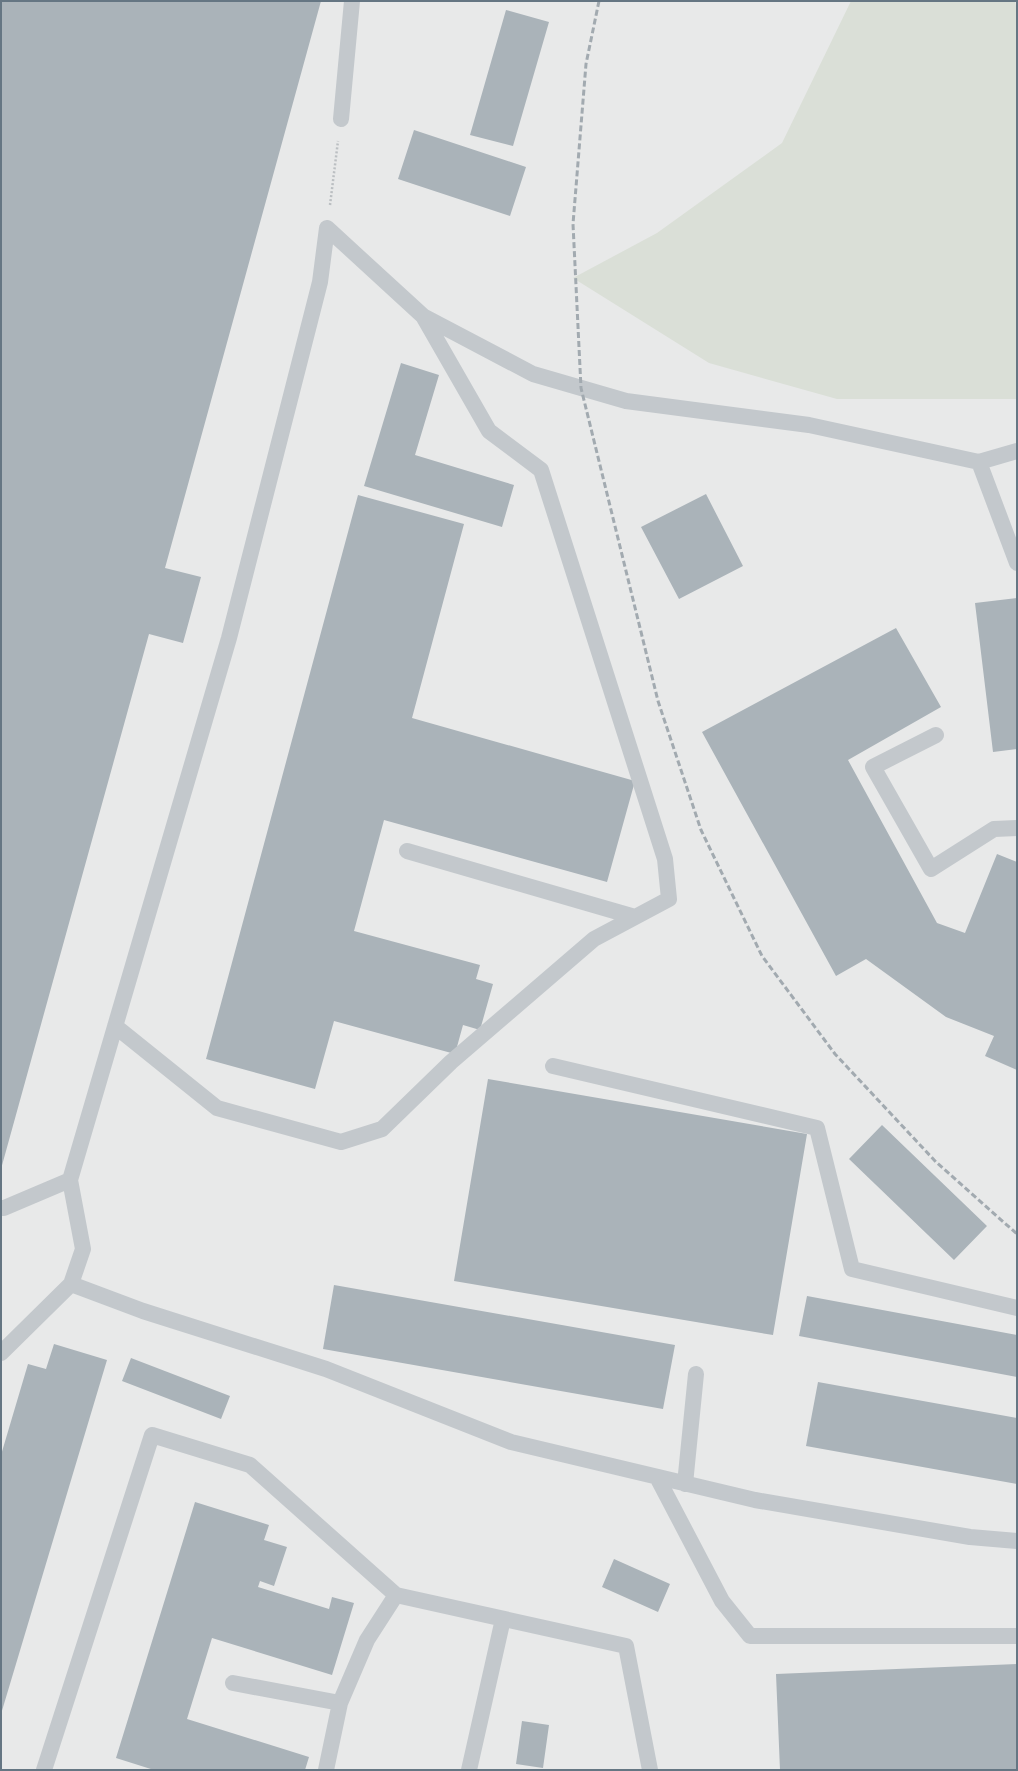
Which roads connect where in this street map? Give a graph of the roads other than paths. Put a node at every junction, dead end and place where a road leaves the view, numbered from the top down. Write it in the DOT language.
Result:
graph roads {
  1 [pos="352,1"];
  2 [pos="341,119"];
  3 [pos="423,316"];
  4 [pos="1017,450"];
  5 [pos="979,462"];
  6 [pos="1017,562"];
  7 [pos="936,735"];
  8 [pos="1017,828"];
  9 [pos="407,850"];
  10 [pos="635,917"];
  11 [pos="115,1026"];
  12 [pos="553,1066"];
  13 [pos="70,1180"];
  14 [pos="1,1208"];
  15 [pos="71,1284"];
  16 [pos="1017,1308"];
  17 [pos="1,1353"];
  18 [pos="696,1374"];
  19 [pos="658,1477"];
  20 [pos="685,1484"];
  21 [pos="1017,1541"];
  22 [pos="396,1596"];
  23 [pos="503,1619"];
  24 [pos="1017,1636"];
  25 [pos="233,1683"];
  26 [pos="340,1703"];
  27 [pos="44,1770"];
  28 [pos="326,1770"];
  29 [pos="468,1770"];
  30 [pos="650,1770"];
  1 -- 2 [label="lane"];
  3 -- 5 [label="lane"];
  3 -- 10 [label="lane"];
  3 -- 11 [label="lane"];
  4 -- 5 [label="lane"];
  5 -- 6 [label="lane"];
  7 -- 8 [label="lane"];
  9 -- 10 [label="lane"];
  10 -- 11 [label="lane"];
  11 -- 13 [label="lane"];
  12 -- 16 [label="lane"];
  13 -- 14 [label="lane"];
  13 -- 15 [label="lane"];
  15 -- 17 [label="lane"];
  15 -- 19 [label="lane"];
  18 -- 20 [label="lane"];
  19 -- 20 [label="lane"];
  19 -- 24 [label="lane"];
  20 -- 21 [label="lane"];
  22 -- 23 [label="lane"];
  22 -- 26 [label="lane"];
  22 -- 27 [label="lane"];
  23 -- 29 [label="lane"];
  23 -- 30 [label="lane"];
  25 -- 26 [label="lane"];
  26 -- 28 [label="lane"];
}
